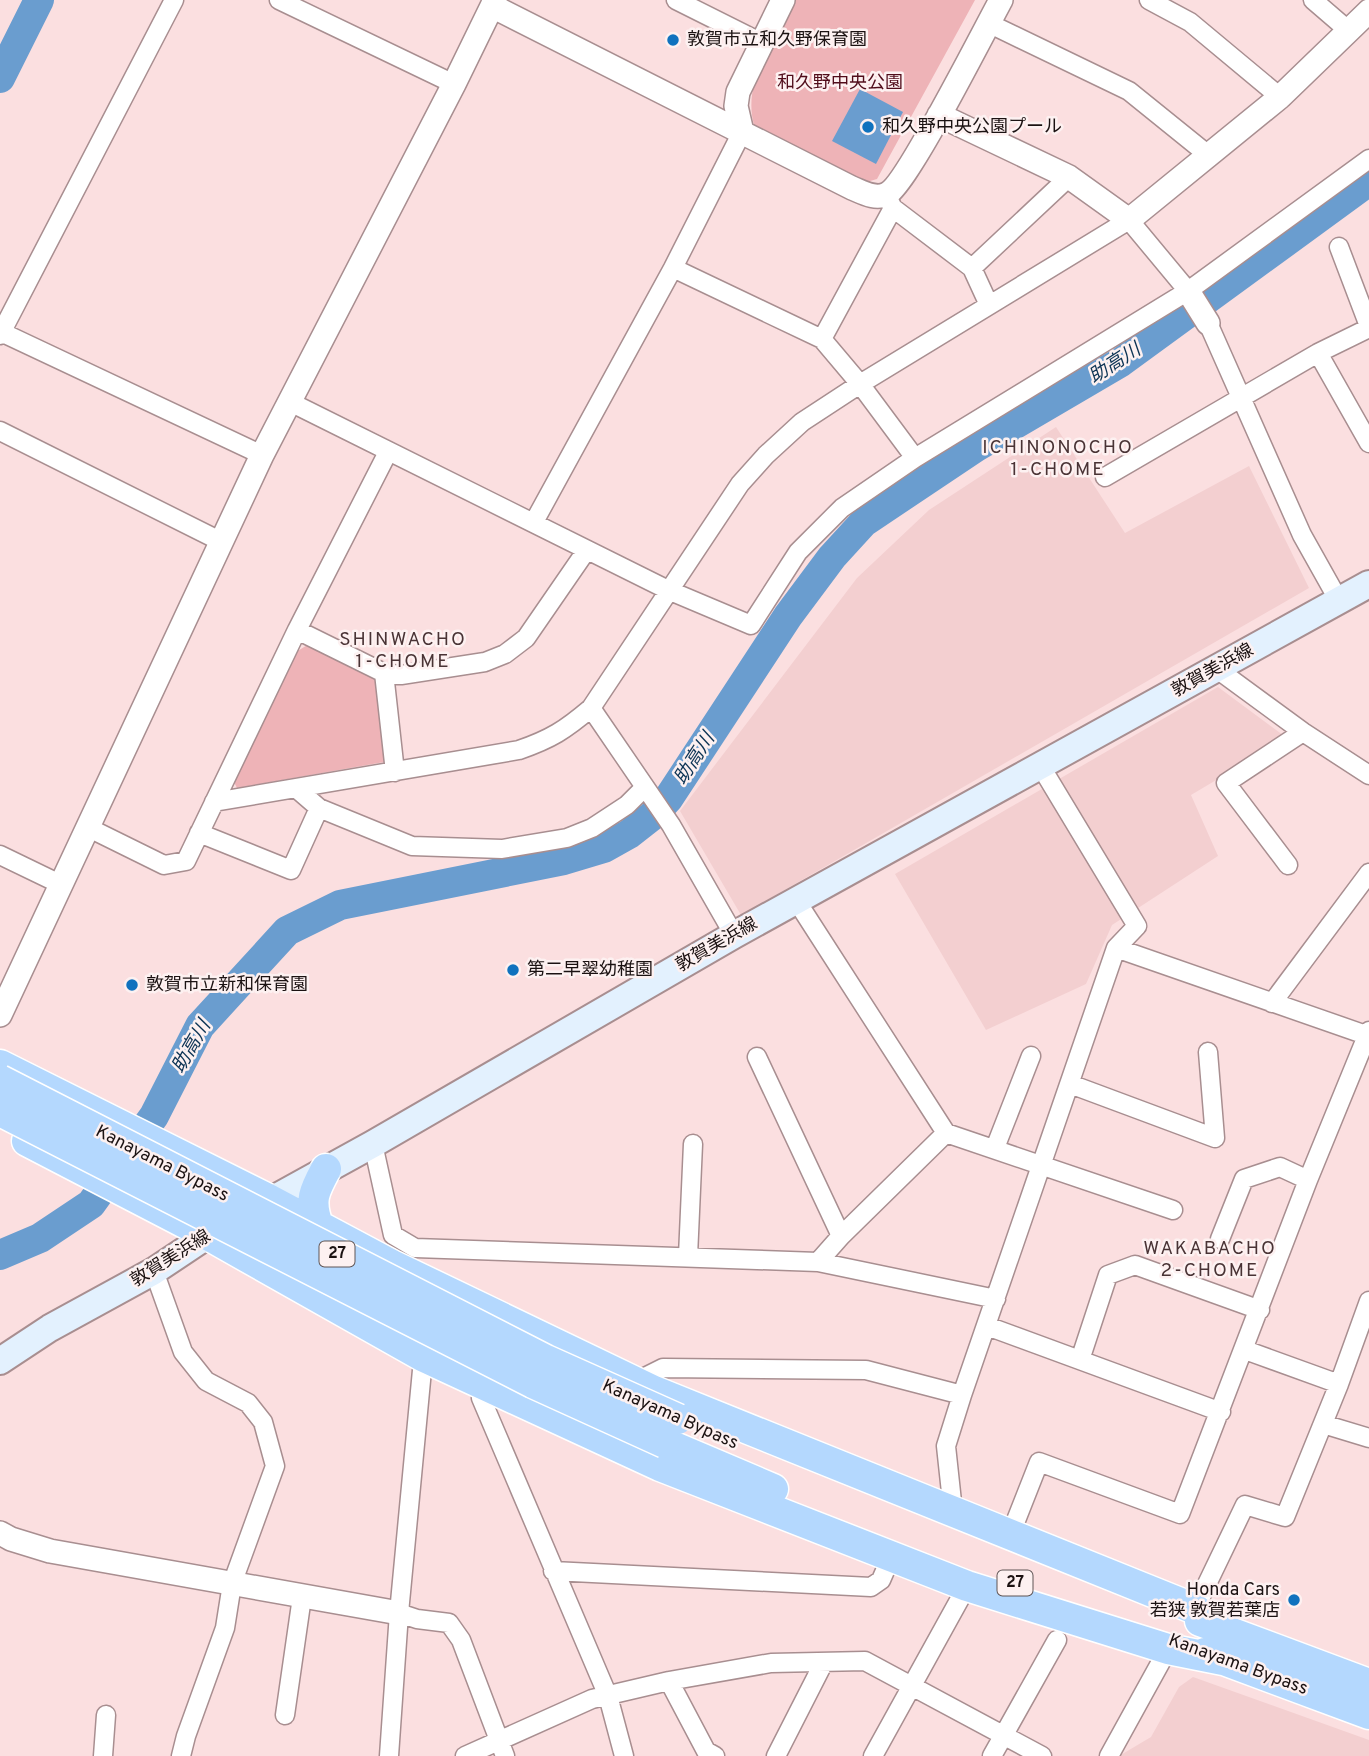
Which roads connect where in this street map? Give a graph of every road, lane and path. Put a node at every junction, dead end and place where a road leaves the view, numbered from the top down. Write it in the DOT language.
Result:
graph roads {
  1 [pos="174,0"];
  2 [pos="279,0"];
  3 [pos="783,0"];
  4 [pos="1001,0"];
  5 [pos="1149,0"];
  6 [pos="1313,0"];
  7 [pos="682,1"];
  8 [pos="494,3"];
  9 [pos="1369,11"];
  10 [pos="988,23"];
  11 [pos="1349,31"];
  12 [pos="762,43"];
  13 [pos="454,84"];
  14 [pos="1280,97"];
  15 [pos="939,115"];
  16 [pos="742,132"];
  17 [pos="1207,154"];
  18 [pos="1369,159"];
  19 [pos="1069,177"];
  20 [pos="889,202"];
  21 [pos="1129,220"];
  22 [pos="1339,247"];
  23 [pos="673,268"];
  24 [pos="972,268"];
  25 [pos="1188,291"];
  26 [pos="989,305"];
  27 [pos="1208,323"];
  28 [pos="1369,327"];
  29 [pos="1,333"];
  30 [pos="822,339"];
  31 [pos="1318,353"];
  32 [pos="860,384"];
  33 [pos="1241,397"];
  34 [pos="290,402"];
  35 [pos="0,430"];
  36 [pos="1369,443"];
  37 [pos="388,452"];
  38 [pos="262,455"];
  39 [pos="915,458"];
  40 [pos="1105,477"];
  41 [pos="534,522"];
  42 [pos="222,542"];
  43 [pos="586,551"];
  44 [pos="1369,584"];
  45 [pos="668,590"];
  46 [pos="1339,601"];
  47 [pos="297,630"];
  48 [pos="1217,669"];
  49 [pos="384,673"];
  50 [pos="591,708"];
  51 [pos="1303,732"];
  52 [pos="1040,765"];
  53 [pos="395,772"];
  54 [pos="1369,775"];
  55 [pos="644,788"];
  56 [pos="297,789"];
  57 [pos="214,802"];
  58 [pos="319,808"];
  59 [pos="87,827"];
  60 [pos="199,833"];
  61 [pos="0,855"];
  62 [pos="1288,864"];
  63 [pos="1369,873"];
  64 [pos="62,885"];
  65 [pos="796,901"];
  66 [pos="734,935"];
  67 [pos="1116,948"];
  68 [pos="1272,1003"];
  69 [pos="0,1015"];
  70 [pos="1368,1034"];
  71 [pos="1208,1052"];
  72 [pos="1031,1056"];
  73 [pos="757,1057"];
  74 [pos="0,1065"];
  75 [pos="0,1080"];
  76 [pos="1070,1084"];
  77 [pos="0,1111"];
  78 [pos="0,1127"];
  79 [pos="946,1133"];
  80 [pos="373,1144"];
  81 [pos="693,1144"];
  82 [pos="995,1148"];
  83 [pos="1042,1165"];
  84 [pos="326,1169"];
  85 [pos="1308,1180"];
  86 [pos="270,1200"];
  87 [pos="1174,1210"];
  88 [pos="318,1226"];
  89 [pos="208,1235"];
  90 [pos="841,1236"];
  91 [pos="1220,1239"];
  92 [pos="435,1248"];
  93 [pos="688,1256"];
  94 [pos="818,1262"];
  95 [pos="153,1271"];
  96 [pos="431,1284"];
  97 [pos="996,1299"];
  98 [pos="1369,1301"];
  99 [pos="1259,1310"];
  100 [pos="986,1326"];
  101 [pos="1245,1350"];
  102 [pos="424,1357"];
  103 [pos="1080,1360"];
  104 [pos="0,1361"];
  105 [pos="635,1382"];
  106 [pos="1339,1384"];
  107 [pos="486,1385"];
  108 [pos="961,1395"];
  109 [pos="1221,1412"];
  110 [pos="1323,1424"];
  111 [pos="671,1431"];
  112 [pos="1369,1438"];
  113 [pos="953,1511"];
  114 [pos="0,1533"];
  115 [pos="1011,1533"];
  116 [pos="891,1557"];
  117 [pos="553,1571"];
  118 [pos="232,1584"];
  119 [pos="967,1586"];
  120 [pos="302,1597"];
  121 [pos="399,1613"];
  122 [pos="1206,1618"];
  123 [pos="1057,1640"];
  124 [pos="1168,1649"];
  125 [pos="1223,1660"];
  126 [pos="824,1662"];
  127 [pos="668,1681"];
  128 [pos="1369,1684"];
  129 [pos="913,1686"];
  130 [pos="608,1696"];
  131 [pos="1369,1714"];
  132 [pos="106,1715"];
  133 [pos="285,1715"];
  134 [pos="1003,1736"];
  135 [pos="502,1748"];
  136 [pos="103,1756"];
  137 [pos="181,1756"];
  138 [pos="394,1756"];
  139 [pos="465,1756"];
  140 [pos="624,1756"];
  141 [pos="715,1756"];
  142 [pos="776,1756"];
  143 [pos="873,1756"];
  144 [pos="992,1756"];
  145 [pos="1042,1756"];
  146 [pos="1109,1756"];
  1 -- 29 [label="street"];
  2 -- 13 [label="street"];
  3 -- 12 [label="street"];
  4 -- 10 [label="street"];
  5 -- 14 [label="street"];
  6 -- 11 [label="street"];
  7 -- 12 [label="street"];
  8 -- 13 [label="street"];
  8 -- 16 [label="street"];
  9 -- 11 [label="street"];
  10 -- 15 [label="street"];
  10 -- 17 [label="street"];
  11 -- 14 [label="street"];
  12 -- 16 [label="street"];
  13 -- 34 [label="street"];
  14 -- 17 [label="street"];
  15 -- 19 [label="street"];
  15 -- 20 [label="street"];
  16 -- 20 [label="street"];
  16 -- 23 [label="street"];
  17 -- 21 [label="street"];
  18 -- 25 [label="street"];
  19 -- 21 [label="street"];
  19 -- 24 [label="street"];
  20 -- 24 [label="street"];
  20 -- 30 [label="street"];
  21 -- 25 [label="street"];
  21 -- 26 [label="street"];
  22 -- 28 [label="street"];
  23 -- 30 [label="street"];
  23 -- 41 [label="street"];
  24 -- 26 [label="street"];
  25 -- 27 [label="street"];
  25 -- 39 [label="street"];
  26 -- 32 [label="street"];
  27 -- 33 [label="street"];
  28 -- 31 [label="street"];
  29 -- 38 [label="street"];
  30 -- 32 [label="street"];
  31 -- 33 [label="street"];
  31 -- 36 [label="street"];
  32 -- 39 [label="street"];
  32 -- 45 [label="street"];
  33 -- 40 [label="street"];
  33 -- 46 [label="street"];
  34 -- 37 [label="street"];
  34 -- 38 [label="street"];
  35 -- 42 [label="street"];
  37 -- 41 [label="street"];
  37 -- 47 [label="street"];
  38 -- 42 [label="street"];
  39 -- 45 [label="street"];
  41 -- 43 [label="street"];
  42 -- 59 [label="street"];
  43 -- 45 [label="street"];
  43 -- 49 [label="street"];
  44 -- 46 [label="main road, 敦賀美浜線"];
  45 -- 50 [label="street"];
  46 -- 48 [label="main road, 敦賀美浜線"];
  47 -- 49 [label="street"];
  47 -- 57 [label="street"];
  48 -- 51 [label="street"];
  48 -- 52 [label="main road, 敦賀美浜線"];
  49 -- 53 [label="street"];
  50 -- 53 [label="street"];
  50 -- 55 [label="street"];
  51 -- 54 [label="street"];
  51 -- 62 [label="street"];
  52 -- 65 [label="main road, 敦賀美浜線"];
  52 -- 67 [label="street"];
  53 -- 56 [label="street"];
  55 -- 58 [label="street"];
  55 -- 66 [label="street"];
  56 -- 57 [label="street"];
  56 -- 58 [label="street"];
  57 -- 60 [label="street"];
  58 -- 60 [label="street"];
  59 -- 60 [label="street"];
  59 -- 64 [label="street"];
  61 -- 64 [label="street"];
  63 -- 68 [label="street"];
  64 -- 69 [label="street"];
  65 -- 66 [label="main road, 敦賀美浜線"];
  65 -- 79 [label="street"];
  66 -- 80 [label="main road, 敦賀美浜線"];
  67 -- 68 [label="street"];
  67 -- 76 [label="street"];
  68 -- 70 [label="street"];
  70 -- 85 [label="street"];
  71 -- 76 [label="street"];
  72 -- 82 [label="street"];
  73 -- 90 [label="street"];
  74 -- 86 [label="highway"];
  75 -- 111 [label="highway, Kanayama Bypass / 27, bridge"];
  76 -- 83 [label="street"];
  77 -- 111 [label="highway, Kanayama Bypass / 27, bridge"];
  78 -- 89 [label="highway"];
  79 -- 82 [label="street"];
  79 -- 90 [label="street"];
  80 -- 84 [label="main road, 敦賀美浜線"];
  80 -- 92 [label="street"];
  81 -- 93 [label="street"];
  82 -- 83 [label="street"];
  83 -- 87 [label="street"];
  83 -- 97 [label="street"];
  84 -- 86 [label="main road, 敦賀美浜線"];
  84 -- 88 [label="highway"];
  85 -- 91 [label="street"];
  85 -- 99 [label="street"];
  86 -- 88 [label="highway"];
  86 -- 89 [label="main road, 敦賀美浜線"];
  88 -- 96 [label="highway"];
  89 -- 95 [label="main road, 敦賀美浜線"];
  89 -- 102 [label="highway"];
  90 -- 94 [label="street"];
  92 -- 93 [label="street"];
  92 -- 96 [label="street"];
  93 -- 94 [label="street"];
  94 -- 97 [label="street"];
  95 -- 104 [label="main road, 敦賀美浜線"];
  95 -- 118 [label="street"];
  96 -- 102 [label="street"];
  96 -- 105 [label="highway"];
  97 -- 100 [label="street"];
  98 -- 106 [label="street"];
  99 -- 101 [label="street"];
  99 -- 103 [label="street"];
  100 -- 103 [label="street"];
  100 -- 108 [label="street"];
  101 -- 106 [label="street"];
  101 -- 109 [label="street"];
  102 -- 107 [label="highway"];
  102 -- 121 [label="street"];
  103 -- 109 [label="street"];
  105 -- 108 [label="street"];
  105 -- 113 [label="highway"];
  106 -- 110 [label="street"];
  107 -- 116 [label="highway"];
  107 -- 117 [label="street"];
  108 -- 113 [label="street"];
  109 -- 115 [label="street"];
  110 -- 112 [label="street"];
  110 -- 122 [label="street"];
  111 -- 122 [label="highway, Kanayama Bypass / 27"];
  111 -- 125 [label="highway, Kanayama Bypass / 27"];
  113 -- 115 [label="highway"];
  114 -- 118 [label="street"];
  115 -- 122 [label="highway"];
  116 -- 117 [label="street"];
  116 -- 119 [label="highway"];
  117 -- 130 [label="street"];
  118 -- 120 [label="street"];
  118 -- 137 [label="street"];
  119 -- 124 [label="highway"];
  119 -- 129 [label="street"];
  120 -- 121 [label="street"];
  120 -- 133 [label="street"];
  121 -- 135 [label="street"];
  121 -- 138 [label="street"];
  122 -- 128 [label="highway, Kanayama Bypass / 27"];
  123 -- 134 [label="street"];
  124 -- 125 [label="highway"];
  124 -- 146 [label="street"];
  125 -- 131 [label="highway, Kanayama Bypass / 27"];
  126 -- 127 [label="street"];
  126 -- 129 [label="street"];
  126 -- 142 [label="street"];
  127 -- 130 [label="street"];
  127 -- 141 [label="street"];
  129 -- 134 [label="street"];
  129 -- 143 [label="street"];
  130 -- 135 [label="street"];
  130 -- 140 [label="street"];
  132 -- 136 [label="street"];
  134 -- 144 [label="street"];
  134 -- 145 [label="street"];
  135 -- 139 [label="street"];
}
